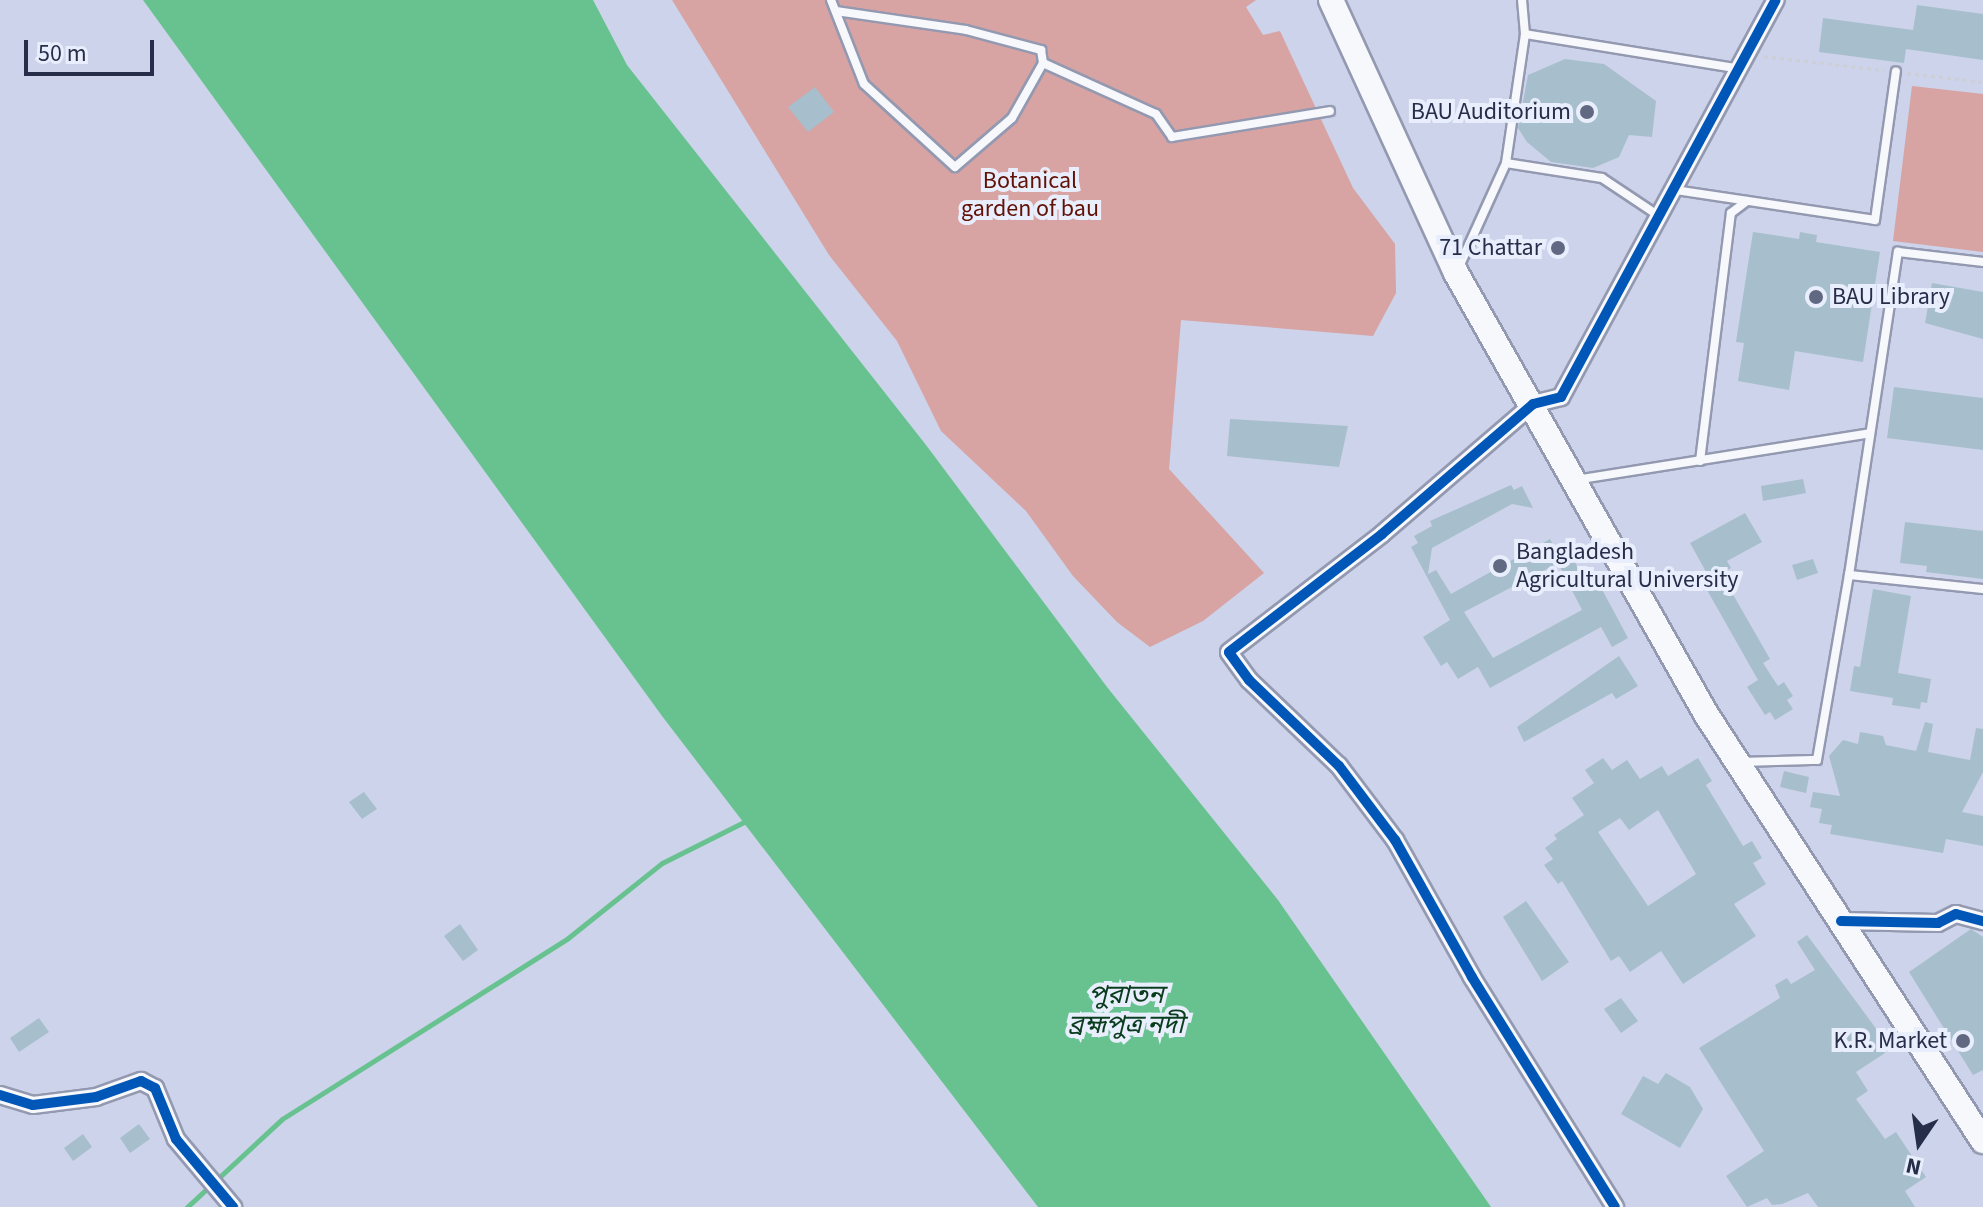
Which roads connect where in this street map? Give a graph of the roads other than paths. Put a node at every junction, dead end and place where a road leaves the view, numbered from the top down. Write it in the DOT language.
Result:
graph roads {
  1 [pos="831,0"];
  2 [pos="1331,0"];
  3 [pos="1522,0"];
  4 [pos="1776,0"];
  5 [pos="836,11"];
  6 [pos="1525,34"];
  7 [pos="1744,62"];
  8 [pos="1043,63"];
  9 [pos="1896,71"];
  10 [pos="1330,111"];
  11 [pos="1506,163"];
  12 [pos="1675,190"];
  13 [pos="1748,201"];
  14 [pos="1660,217"];
  15 [pos="1983,262"];
  16 [pos="1456,273"];
  17 [pos="1533,404"];
  18 [pos="1867,434"];
  19 [pos="1700,461"];
  20 [pos="1575,480"];
  21 [pos="1849,575"];
  22 [pos="1983,589"];
  23 [pos="1734,763"];
  24 [pos="1841,921"];
  25 [pos="1983,921"];
  26 [pos="0,1095"];
  27 [pos="1983,1141"];
  28 [pos="233,1207"];
  29 [pos="1615,1207"];
  1 -- 5 [label="lane"];
  2 -- 16 [label="main road"];
  3 -- 6 [label="lane"];
  4 -- 7 [label="street"];
  5 -- 8 [label="lane"];
  5 -- 8 [label="lane"];
  6 -- 7 [label="lane"];
  6 -- 11 [label="lane"];
  7 -- 12 [label="street"];
  8 -- 10 [label="lane"];
  9 -- 13 [label="lane"];
  11 -- 14 [label="lane"];
  11 -- 16 [label="lane"];
  12 -- 13 [label="lane"];
  12 -- 14 [label="street"];
  13 -- 19 [label="lane"];
  14 -- 17 [label="street"];
  15 -- 18 [label="lane"];
  16 -- 17 [label="main road"];
  17 -- 20 [label="main road"];
  17 -- 29 [label="street"];
  18 -- 19 [label="lane"];
  18 -- 21 [label="lane"];
  19 -- 20 [label="lane"];
  20 -- 23 [label="main road"];
  21 -- 22 [label="lane"];
  21 -- 23 [label="lane"];
  23 -- 24 [label="main road"];
  24 -- 25 [label="street"];
  24 -- 27 [label="main road"];
  26 -- 28 [label="street"];
}
